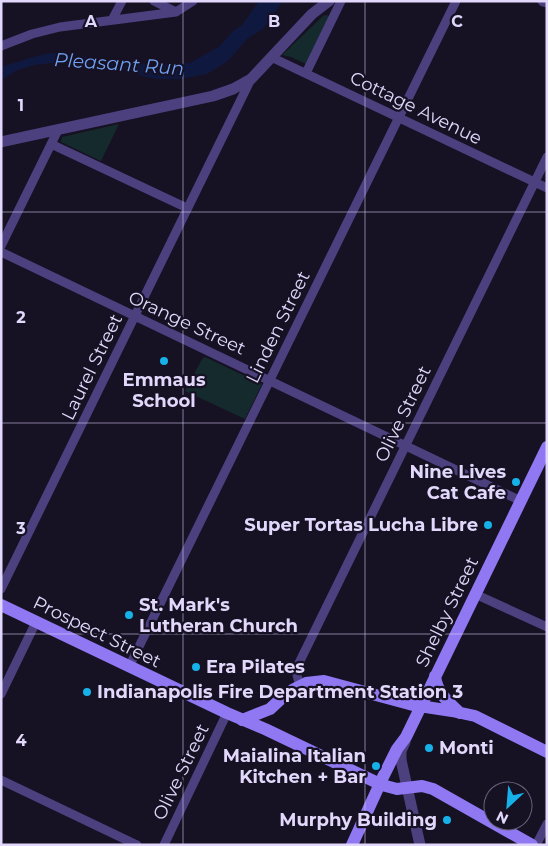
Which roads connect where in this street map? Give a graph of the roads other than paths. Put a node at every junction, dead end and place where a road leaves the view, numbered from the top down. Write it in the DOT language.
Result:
graph roads {
  1 [pos="122,1"];
  2 [pos="154,1"];
  3 [pos="193,1"];
  4 [pos="329,1"];
  5 [pos="341,1"];
  6 [pos="456,1"];
  7 [pos="176,12"];
  8 [pos="112,20"];
  9 [pos="1,46"];
  10 [pos="271,57"];
  11 [pos="306,73"];
  12 [pos="251,79"];
  13 [pos="398,118"];
  14 [pos="58,130"];
  15 [pos="1,142"];
  16 [pos="51,144"];
  17 [pos="547,157"];
  18 [pos="534,182"];
  19 [pos="547,188"];
  20 [pos="187,208"];
  21 [pos="1,246"];
  22 [pos="1,252"];
  23 [pos="135,316"];
  24 [pos="270,381"];
  25 [pos="406,445"];
  26 [pos="547,447"];
  27 [pos="521,500"];
  28 [pos="1,589"];
  29 [pos="475,594"];
  30 [pos="1,605"];
  31 [pos="36,622"];
  32 [pos="547,627"];
  33 [pos="129,666"];
  34 [pos="435,676"];
  35 [pos="300,686"];
  36 [pos="1,694"];
  37 [pos="421,706"];
  38 [pos="227,713"];
  39 [pos="460,713"];
  40 [pos="242,720"];
  41 [pos="406,737"];
  42 [pos="547,752"];
  43 [pos="1,780"];
  44 [pos="380,784"];
  45 [pos="407,788"];
  46 [pos="547,824"];
  47 [pos="137,845"];
  48 [pos="164,845"];
  49 [pos="352,845"];
  50 [pos="420,845"];
  51 [pos="532,845"];
  52 [pos="536,845"];
  1 -- 8 [label="street"];
  2 -- 7 [label="street"];
  3 -- 7 [label="street"];
  4 -- 10 [label="street"];
  5 -- 11 [label="street"];
  6 -- 13 [label="street, Linden Street"];
  7 -- 8 [label="street"];
  8 -- 9 [label="street"];
  10 -- 11 [label="street, Cottage Avenue"];
  10 -- 12 [label="street"];
  11 -- 13 [label="street, Cottage Avenue"];
  12 -- 14 [label="street"];
  12 -- 20 [label="street, Laurel Street"];
  13 -- 18 [label="street, Cottage Avenue"];
  13 -- 24 [label="street, Linden Street"];
  14 -- 15 [label="street"];
  14 -- 16 [label="street"];
  16 -- 20 [label="street"];
  16 -- 21 [label="street"];
  17 -- 18 [label="street, Olive Street"];
  18 -- 19 [label="street, Cottage Avenue"];
  18 -- 25 [label="street, Olive Street"];
  20 -- 23 [label="street, Laurel Street"];
  22 -- 23 [label="street, Orange Street"];
  23 -- 24 [label="street, Orange Street"];
  23 -- 28 [label="street, Laurel Street"];
  24 -- 25 [label="street, Orange Street"];
  24 -- 33 [label="street, Linden Street"];
  25 -- 27 [label="street, Orange Street"];
  25 -- 35 [label="street, Olive Street"];
  26 -- 27 [label="main road, Shelby Street"];
  27 -- 29 [label="main road, Shelby Street"];
  29 -- 32 [label="street"];
  29 -- 34 [label="main road, Shelby Street"];
  30 -- 31 [label="main road, Prospect Street"];
  31 -- 33 [label="main road, Prospect Street"];
  31 -- 36 [label="street"];
  33 -- 38 [label="main road, Prospect Street"];
  34 -- 37 [label="main road, Shelby Street"];
  34 -- 39 [label="main road"];
  35 -- 37 [label="main road"];
  35 -- 40 [label="main road"];
  37 -- 39 [label="main road"];
  37 -- 41 [label="main road, Shelby Street"];
  38 -- 40 [label="main road, Prospect Street"];
  38 -- 48 [label="street, Olive Street"];
  39 -- 42 [label="main road"];
  40 -- 44 [label="main road, Prospect Street"];
  41 -- 44 [label="main road, Shelby Street"];
  41 -- 45 [label="street"];
  43 -- 47 [label="street"];
  44 -- 45 [label="main road, Prospect Street"];
  44 -- 49 [label="main road, Shelby Street"];
  45 -- 50 [label="street"];
  45 -- 51 [label="main road, Prospect Street"];
  46 -- 52 [label="street"];
}
